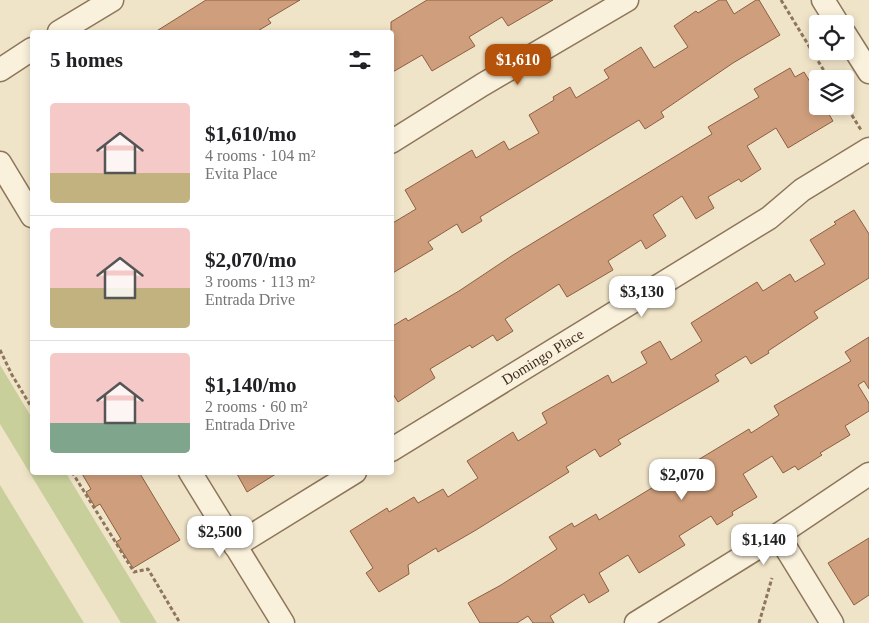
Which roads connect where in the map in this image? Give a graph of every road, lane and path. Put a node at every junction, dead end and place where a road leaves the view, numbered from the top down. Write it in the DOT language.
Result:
graph roads {
  1 [pos="112,0"];
  2 [pos="627,0"];
  3 [pos="781,0"];
  4 [pos="823,0"];
  5 [pos="832,15"];
  6 [pos="63,30"];
  7 [pos="854,48"];
  8 [pos="30,50"];
  9 [pos="0,70"];
  10 [pos="824,70"];
  11 [pos="869,72"];
  12 [pos="851,115"];
  13 [pos="394,140"];
  14 [pos="867,142"];
  15 [pos="0,163"];
  16 [pos="30,213"];
  17 [pos="0,350"];
  18 [pos="30,405"];
  19 [pos="394,448"];
  20 [pos="869,474"];
  21 [pos="74,475"];
  22 [pos="192,475"];
  23 [pos="351,475"];
  24 [pos="778,535"];
  25 [pos="235,546"];
  26 [pos="772,578"];
  27 [pos="180,623"];
  28 [pos="283,623"];
  29 [pos="636,623"];
  30 [pos="759,623"];
  31 [pos="832,623"];
  1 -- 6 [label="street"];
  2 -- 13 [label="street"];
  3 -- 10 [label="path"];
  4 -- 5 [label="street"];
  7 -- 11 [label="street"];
  8 -- 9 [label="street"];
  12 -- 14 [label="path"];
  14 -- 19 [label="street, Domingo Place"];
  15 -- 16 [label="street"];
  17 -- 18 [label="path"];
  20 -- 24 [label="street"];
  21 -- 27 [label="path"];
  22 -- 25 [label="street"];
  23 -- 25 [label="street"];
  24 -- 29 [label="street"];
  24 -- 31 [label="street"];
  25 -- 28 [label="street"];
  26 -- 30 [label="path"];
}
